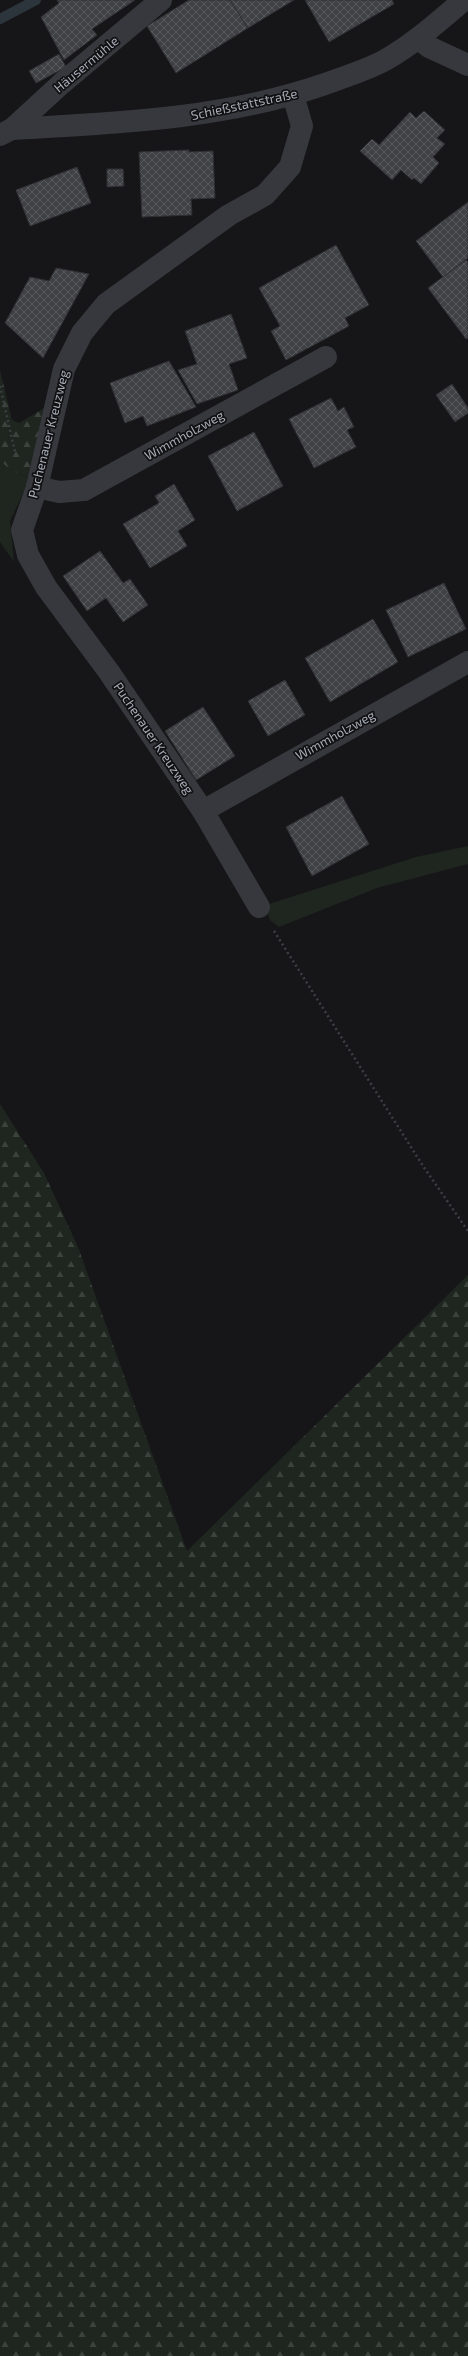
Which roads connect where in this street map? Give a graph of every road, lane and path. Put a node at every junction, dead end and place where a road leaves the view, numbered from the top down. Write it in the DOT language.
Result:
graph roads {
  1 [pos="161,0"];
  2 [pos="464,0"];
  3 [pos="418,38"];
  4 [pos="468,65"];
  5 [pos="293,95"];
  6 [pos="6,132"];
  7 [pos="326,357"];
  8 [pos="0,386"];
  9 [pos="16,459"];
  10 [pos="37,488"];
  11 [pos="468,662"];
  12 [pos="203,810"];
  13 [pos="259,907"];
  14 [pos="468,1231"];
  1 -- 6 [label="street, Häusermühle"];
  2 -- 3 [label="street, Schießstattstraße"];
  3 -- 4 [label="street"];
  3 -- 5 [label="street, Schießstattstraße"];
  5 -- 6 [label="street, Schießstattstraße"];
  5 -- 10 [label="street, Puchenauer Kreuzweg"];
  7 -- 10 [label="street, Wimmholzweg"];
  8 -- 9 [label="path"];
  10 -- 12 [label="street, Puchenauer Kreuzweg"];
  11 -- 12 [label="street, Wimmholzweg"];
  12 -- 13 [label="street, Puchenauer Kreuzweg"];
  13 -- 14 [label="path"];
}
